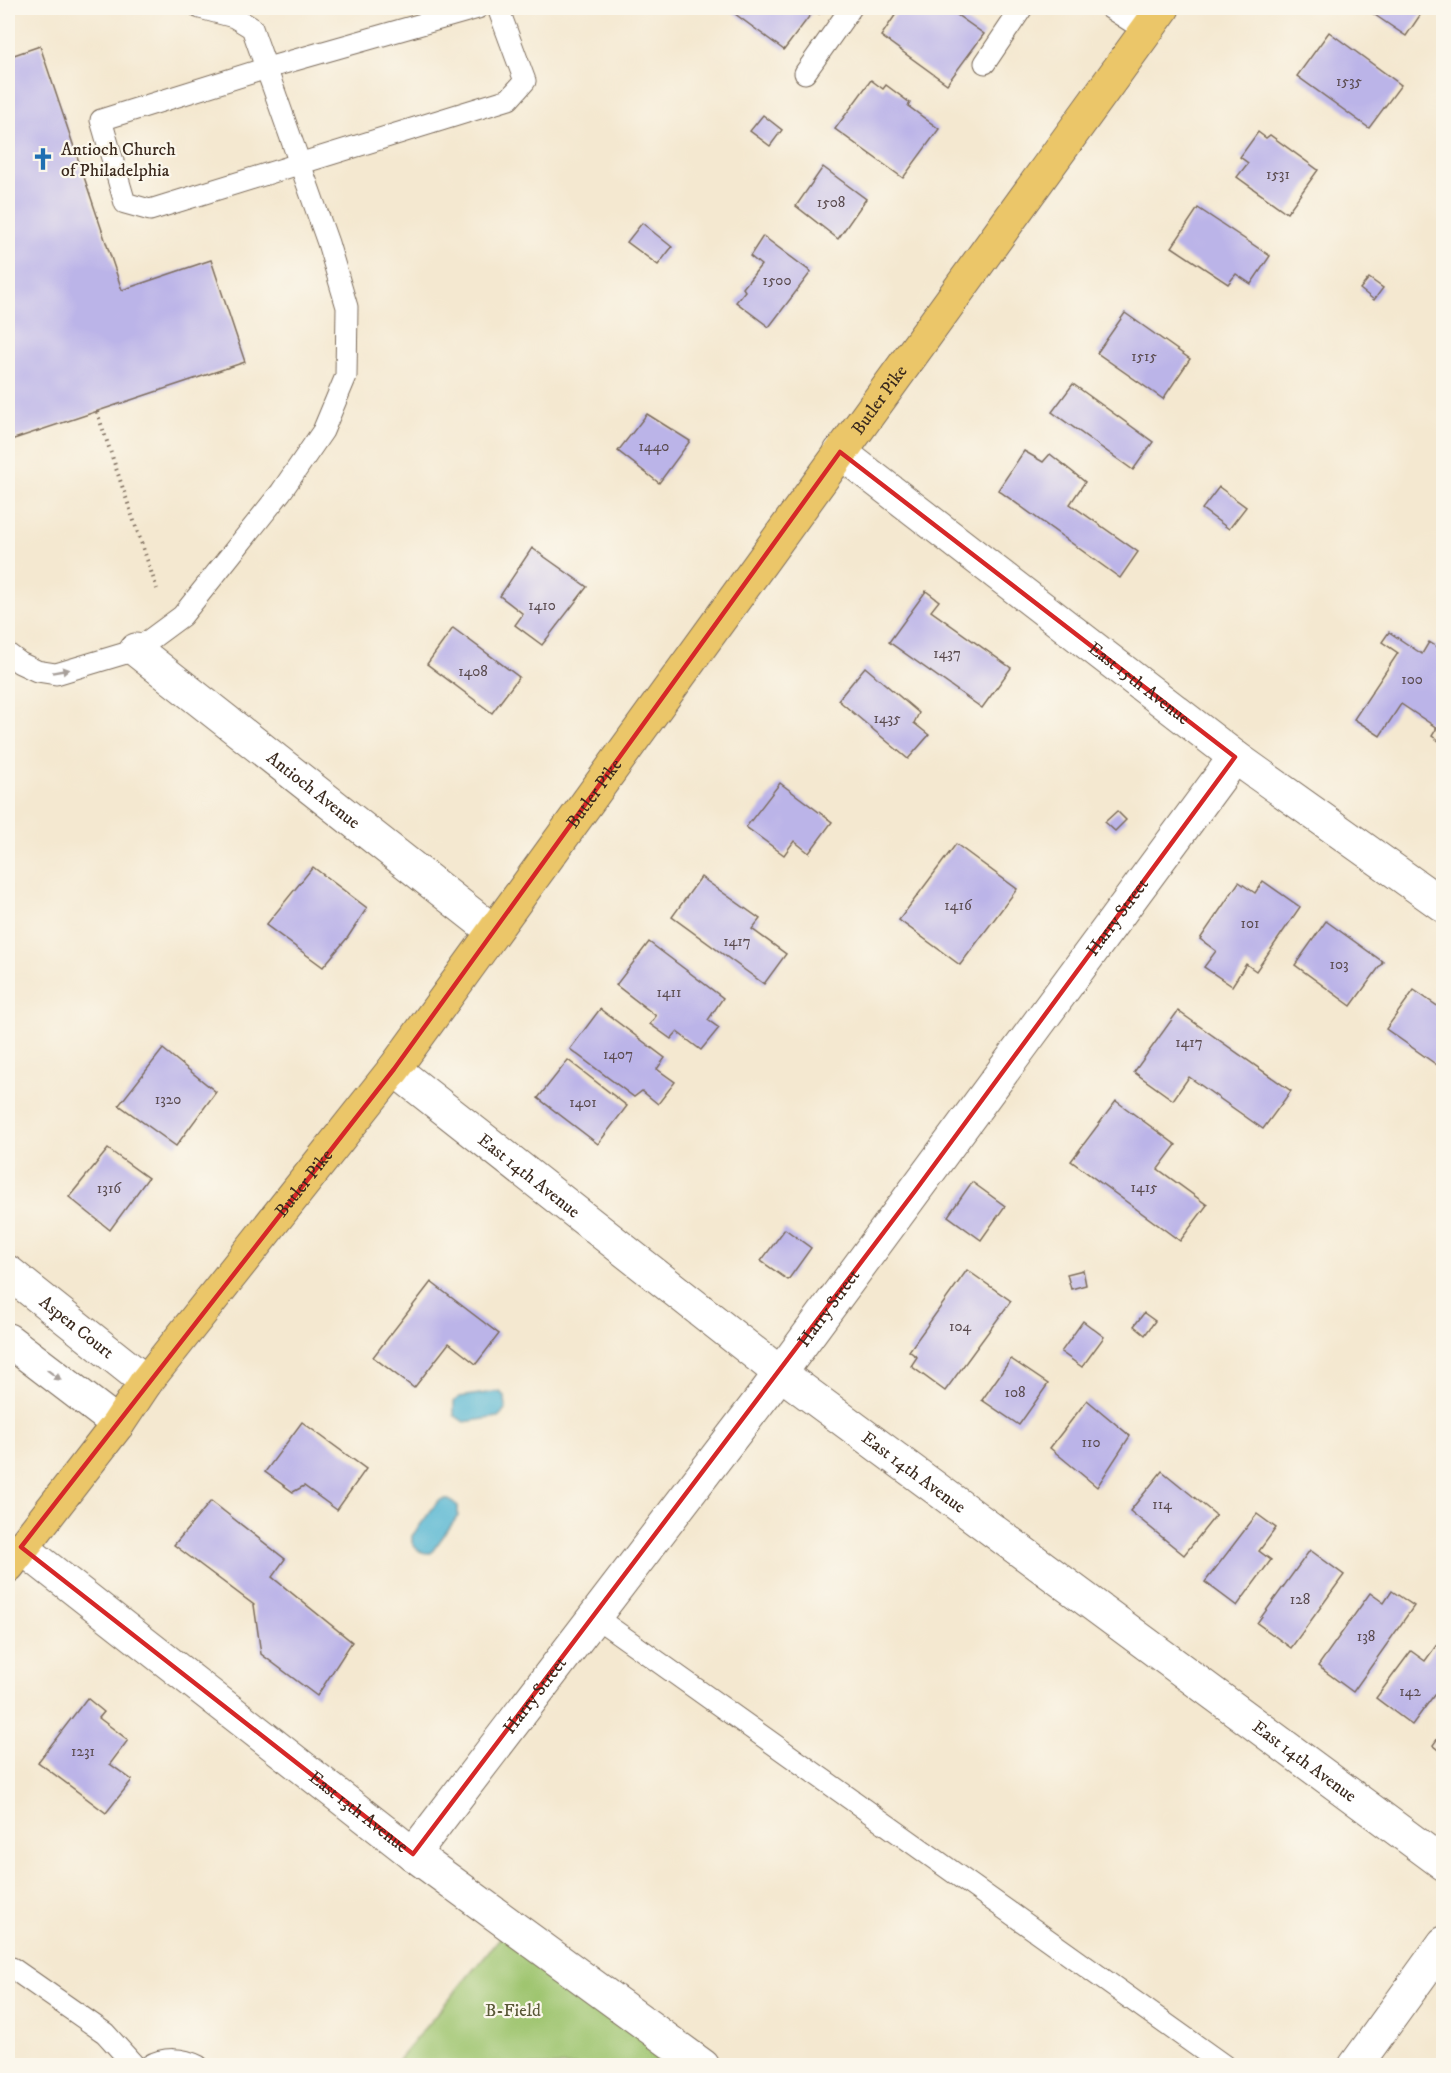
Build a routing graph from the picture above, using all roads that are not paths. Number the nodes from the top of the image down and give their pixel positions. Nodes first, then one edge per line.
1 (200, 8) edge
2 (478, 8) edge
3 (498, 8) edge
4 (851, 8) edge
5 (1022, 8) edge
6 (1110, 8) edge
7 (1154, 19) edge
8 (985, 63) dead end
9 (267, 68) junction
10 (805, 74) dead end
11 (301, 164) junction
12 (840, 452) junction
13 (136, 650) junction
14 (8, 654) edge
15 (1235, 758) junction
16 (1443, 906) edge
17 (493, 931) junction
18 (394, 1069) junction
19 (8, 1272) edge
20 (8, 1340) edge
21 (780, 1373) junction
22 (147, 1382) junction
23 (118, 1424) junction
24 (14, 1556) edge
25 (594, 1616) junction
26 (413, 1854) junction
27 (1443, 1864) edge
28 (1443, 1943) edge
29 (9, 1969) edge
30 (135, 2066) edge
31 (149, 2066) edge
32 (198, 2066) edge
33 (703, 2066) edge
34 (1225, 2066) edge
35 (1355, 2066) edge

1 - 9 lane
2 - 9 lane
3 - 11 lane
4 - 10 lane
5 - 8 lane
6 - 7 lane
7 - 12 main road, Butler Pike
9 - 11 lane
9 - 11 lane
11 - 13 lane
12 - 15 street, East 15th Avenue
12 - 17 main road, Butler Pike
14 -> 13 lane
13 - 17 street, Antioch Avenue
15 - 16 street, East 15th Avenue
15 - 21 street, Harry Street
17 - 18 main road, Butler Pike
18 - 21 street, East 14th Avenue
18 - 22 main road, Butler Pike
19 - 22 street, Aspen Court
20 -> 23 street
21 - 25 street, Harry Street
21 - 27 street, East 14th Avenue
22 - 23 main road, Butler Pike
23 - 24 main road, Butler Pike
24 - 26 street, East 13th Avenue
25 - 26 street, Harry Street
25 - 34 lane
26 - 33 street, East 13th Avenue
28 - 35 street
29 - 30 lane
31 - 32 lane

